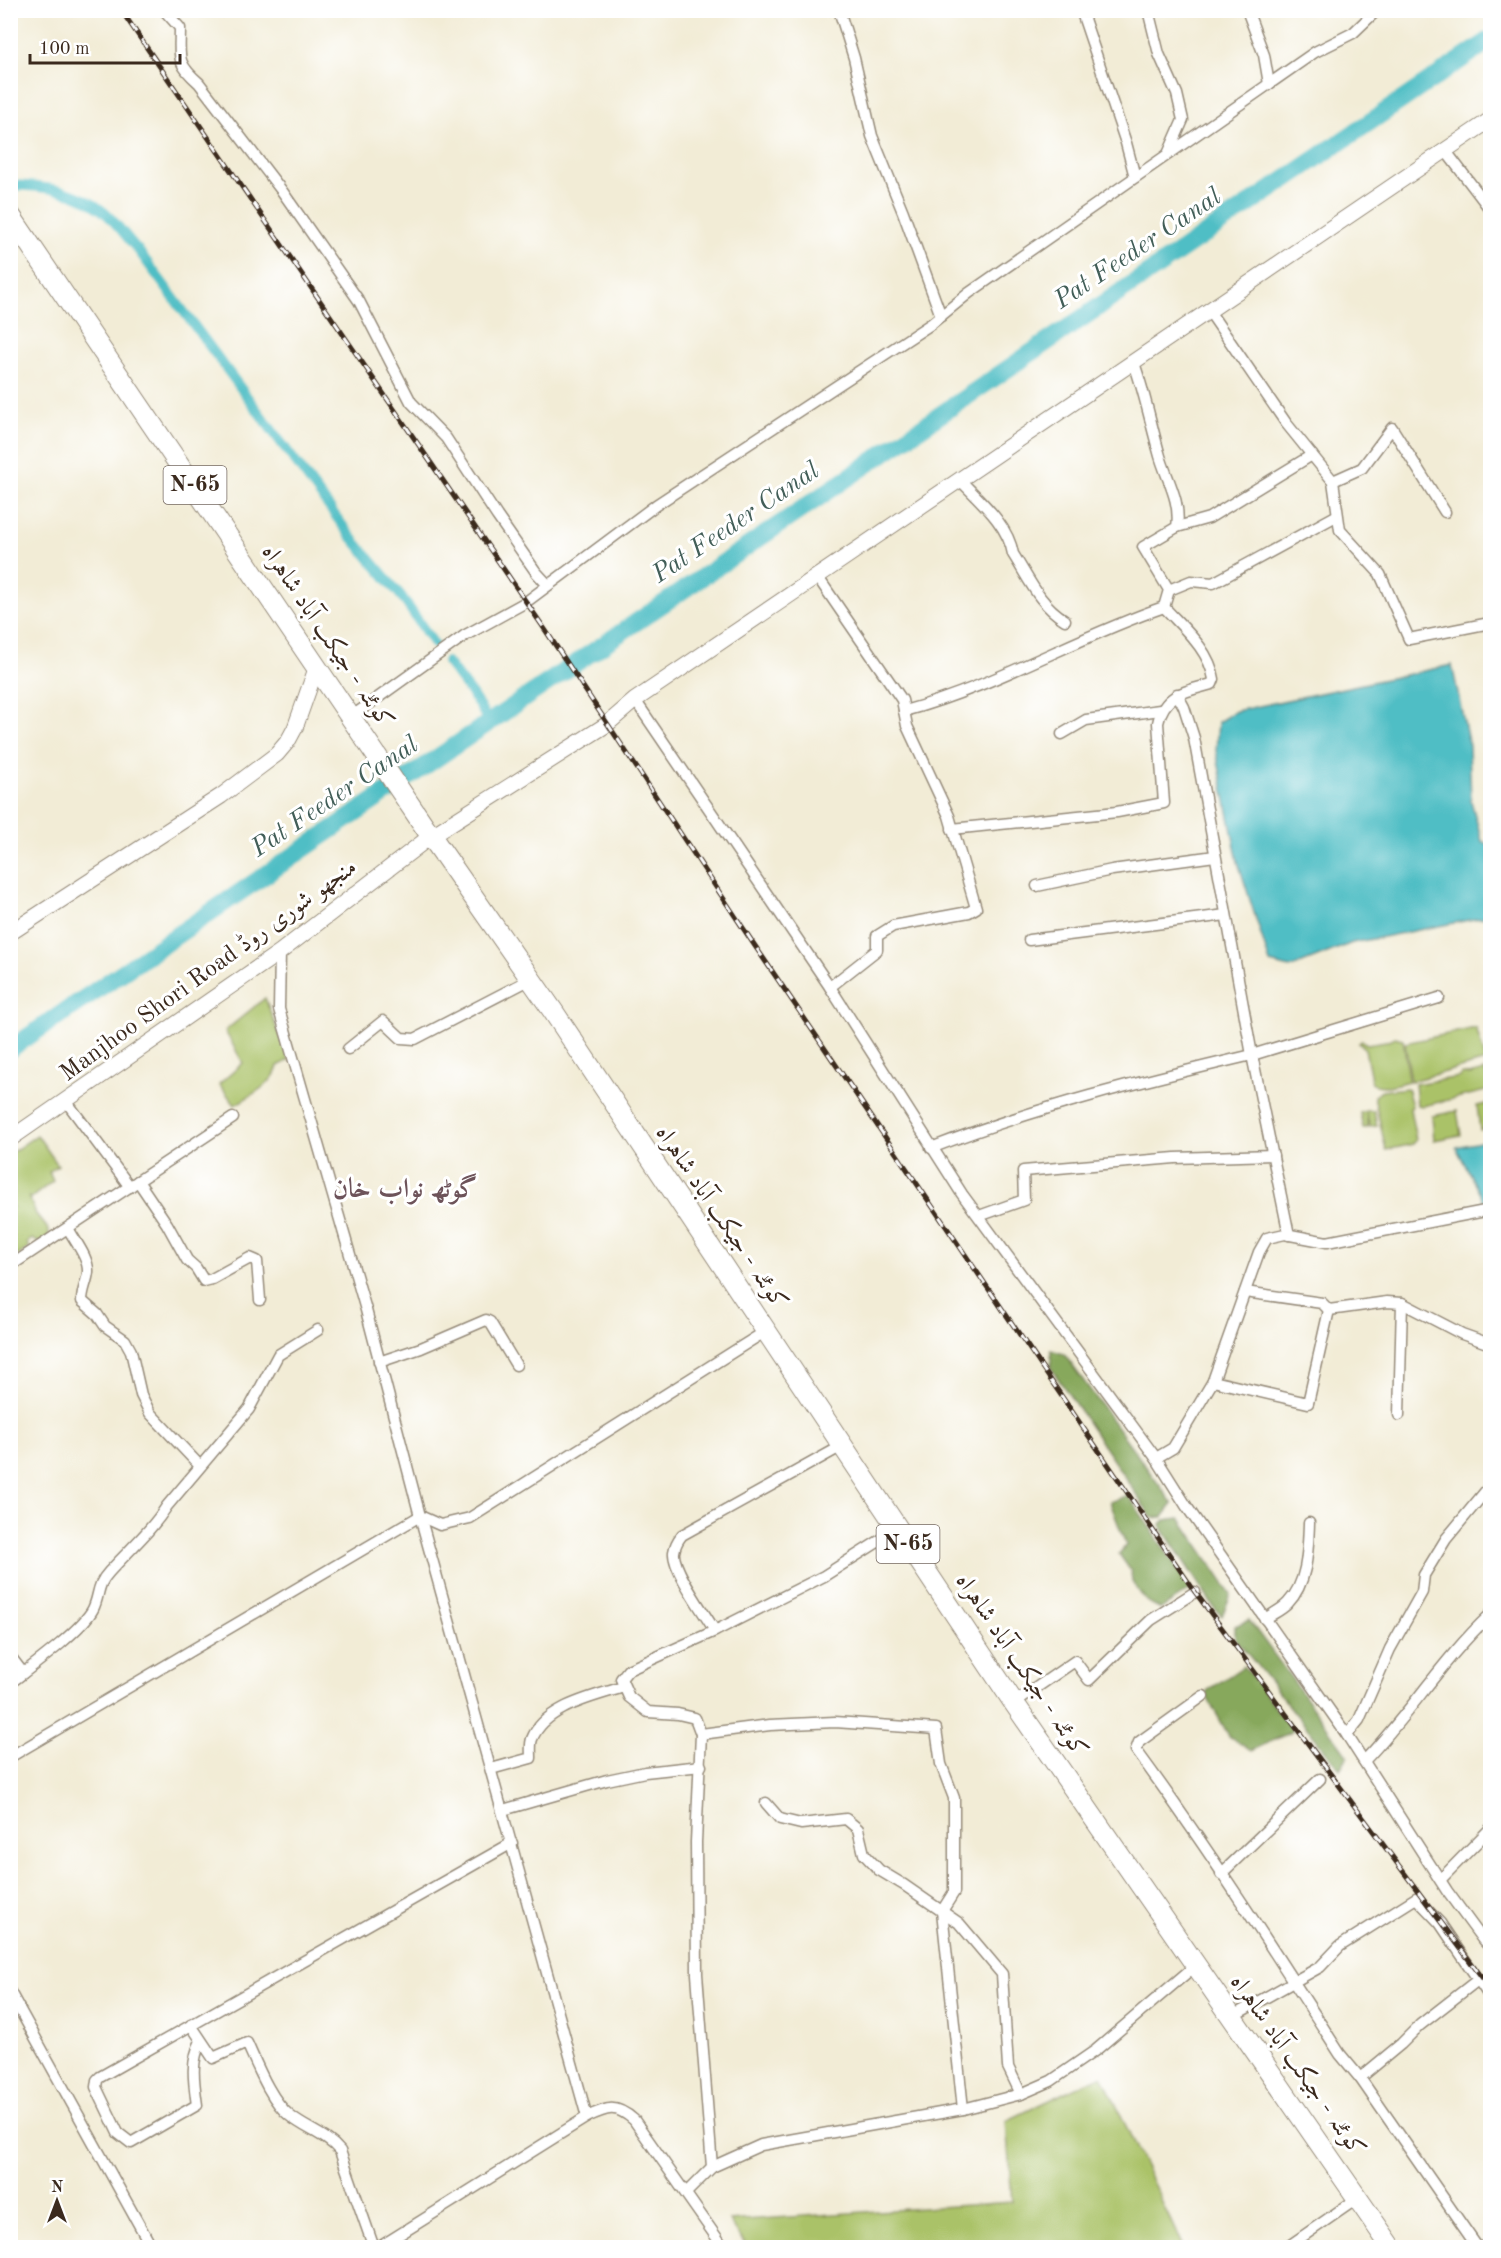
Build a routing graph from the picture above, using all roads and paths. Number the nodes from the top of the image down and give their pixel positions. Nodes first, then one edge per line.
1 (164, 10) edge
2 (839, 10) edge
3 (1081, 10) edge
4 (1148, 10) edge
5 (1246, 10) edge
6 (1377, 10) edge
7 (1269, 84) junction
8 (1491, 120) edge
9 (1445, 150) junction
10 (1168, 155) junction
11 (1135, 177) junction
12 (1491, 209) edge
13 (10, 215) edge
14 (17, 237) edge
15 (1209, 312) junction
16 (941, 316) junction
17 (1134, 363) junction
18 (1312, 455) junction
19 (960, 480) junction
20 (1333, 481) junction
21 (1445, 512) dead end
22 (1336, 516) junction
23 (1177, 527) junction
24 (818, 576) junction
25 (548, 585) junction
26 (1169, 590) junction
27 (1164, 607) junction
28 (1065, 620) dead end
29 (1491, 622) edge
30 (317, 666) junction
31 (1177, 694) junction
32 (635, 700) junction
33 (1160, 710) junction
34 (904, 711) junction
35 (351, 717) junction
36 (1062, 734) dead end
37 (951, 829) junction
38 (431, 836) junction
39 (1215, 856) junction
40 (1037, 886) dead end
41 (1226, 915) junction
42 (10, 933) edge
43 (1029, 940) dead end
44 (280, 952) junction
45 (531, 979) junction
46 (830, 987) junction
47 (1439, 998) dead end
48 (348, 1048) dead end
49 (1252, 1055) junction
50 (66, 1101) junction
51 (233, 1118) dead end
52 (10, 1139) edge
53 (931, 1148) junction
54 (1273, 1155) junction
55 (134, 1184) junction
56 (1491, 1210) edge
57 (978, 1216) junction
58 (68, 1228) junction
59 (1289, 1235) junction
60 (10, 1266) edge
61 (1245, 1292) junction
62 (260, 1300) dead end
63 (1402, 1303) junction
64 (1329, 1310) junction
65 (318, 1330) dead end
66 (766, 1331) junction
67 (1491, 1344) edge
68 (379, 1362) junction
69 (516, 1365) dead end
70 (1213, 1382) junction
71 (1399, 1415) dead end
72 (842, 1446) junction
73 (1156, 1458) junction
74 (200, 1466) junction
75 (1491, 1486) edge
76 (420, 1516) junction
77 (1309, 1522) dead end
78 (898, 1529) junction
79 (1195, 1592) dead end
80 (1491, 1615) edge
81 (1265, 1619) junction
82 (715, 1630) junction
83 (10, 1656) edge
84 (23, 1673) junction
85 (10, 1683) edge
86 (623, 1687) junction
87 (1203, 1695) dead end
88 (1014, 1703) junction
89 (701, 1734) junction
90 (1347, 1735) junction
91 (10, 1757) edge
92 (1364, 1761) junction
93 (701, 1766) junction
94 (491, 1769) junction
95 (1320, 1779) dead end
96 (766, 1803) dead end
97 (503, 1810) junction
98 (1491, 1829) edge
99 (512, 1843) junction
100 (1221, 1874) junction
101 (1441, 1879) junction
102 (942, 1911) junction
103 (1491, 1947) edge
104 (1196, 1965) junction
105 (1479, 1979) junction
106 (1293, 1981) junction
107 (10, 1992) edge
108 (1491, 1997) edge
109 (1231, 2017) junction
110 (191, 2025) junction
111 (201, 2041) junction
112 (1360, 2079) junction
113 (1021, 2094) junction
114 (963, 2109) junction
115 (587, 2117) junction
116 (711, 2167) junction
117 (686, 2193) junction
118 (1358, 2198) junction
119 (153, 2247) edge
120 (376, 2247) edge
121 (724, 2247) edge
122 (1286, 2247) edge
123 (1392, 2247) edge
124 (1478, 2247) edge

1 - 25 street
2 - 16 street
3 - 11 street
4 - 10 street
5 - 7 street
6 - 7 street
7 - 10 street
8 - 9 street, Manjhoo Shori Road منجھو شوری روڈ
9 - 12 street
9 - 15 street, Manjhoo Shori Road منجھو شوری روڈ
10 - 11 street
11 - 16 street
13 - 14 highway, کوئٹہ - جیکب آباد شاہراہ / N-65
14 - 30 highway, کوئٹہ - جیکب آباد شاہراہ / N-65
15 - 17 street, Manjhoo Shori Road منجھو شوری روڈ
15 - 18 street
16 - 25 street
17 - 19 street, Manjhoo Shori Road منجھو شوری روڈ
17 - 23 street
18 - 20 street
18 - 23 street
19 - 24 street, Manjhoo Shori Road منجھو شوری روڈ
19 - 28 street
20 - 21 street
20 - 22 street
22 - 26 street
22 - 29 street
23 - 26 street
24 - 32 street, Manjhoo Shori Road منجھو شوری روڈ
24 - 34 street
25 - 35 street
26 - 27 street
27 - 31 street
27 - 34 street
30 - 35 highway, کوئٹہ - جیکب آباد شاہراہ / N-65
30 - 42 street
31 - 33 street
31 - 39 street
32 - 38 street, Manjhoo Shori Road منجھو شوری روڈ
32 - 46 street
33 - 36 street
33 - 37 street
34 - 37 street
35 - 38 highway, کوئٹہ - جیکب آباد شاہراہ / N-65
37 - 46 street
38 - 44 street, Manjhoo Shori Road منجھو شوری روڈ
38 - 45 highway, کوئٹہ - جیکب آباد شاہراہ / N-65
39 - 40 street
39 - 41 street
41 - 43 street
41 - 49 street
44 - 50 street, Manjhoo Shori Road منجھو شوری روڈ
44 - 68 street
45 - 48 street
45 - 66 highway, کوئٹہ - جیکب آباد شاہراہ / N-65
46 - 53 street
47 - 49 street
49 - 53 street
49 - 54 street
50 - 52 street, Manjhoo Shori Road منجھو شوری روڈ
50 - 55 street
51 - 55 street
53 - 57 street
54 - 57 street
54 - 59 street
55 - 58 street
55 - 62 street
56 - 59 street
57 - 73 street
58 - 60 street
58 - 74 street
59 - 61 street
61 - 64 street
61 - 70 street
63 - 64 street
63 - 67 street
63 - 71 street
64 - 70 street
65 - 74 street
66 - 72 highway, کوئٹہ - جیکب آباد شاہراہ / N-65
66 - 76 street
68 - 69 street
68 - 76 street
70 - 73 street
72 - 78 highway, کوئٹہ - جیکب آباد شاہراہ / N-65
72 - 82 street
73 - 81 street
74 - 84 street
75 - 90 street
76 - 91 street
76 - 94 street
77 - 81 street
78 - 82 street
78 - 88 highway, کوئٹہ - جیکب آباد شاہراہ / N-65
79 - 88 street
80 - 92 street
81 - 90 street
82 - 86 street
83 - 84 street
84 - 85 street
86 - 89 street
86 - 94 street
87 - 100 street
88 - 104 highway, کوئٹہ - جیکب آباد شاہراہ / N-65
89 - 93 street
89 - 102 street
90 - 92 street
92 - 101 street
93 - 97 street
93 - 116 street
94 - 97 street
95 - 100 street
96 - 102 street
97 - 99 street
98 - 101 street
99 - 110 street
99 - 115 street
100 - 106 street
101 - 103 street
102 - 113 street
102 - 114 street
104 - 109 highway, کوئٹہ - جیکب آباد شاہراہ / N-65
104 - 113 street
105 - 106 street
105 - 108 street
105 - 112 street
106 - 109 street
106 - 112 street
107 - 119 street
109 - 118 highway, کوئٹہ - جیکب آباد شاہراہ / N-65
110 - 111 street
110 - 111 street
111 - 120 street
112 - 124 street
113 - 114 street
114 - 116 street
115 - 117 street
115 - 120 street
116 - 117 street
117 - 121 street
118 - 122 street
118 - 123 highway, کوئٹہ - جیکب آباد شاہراہ / N-65

